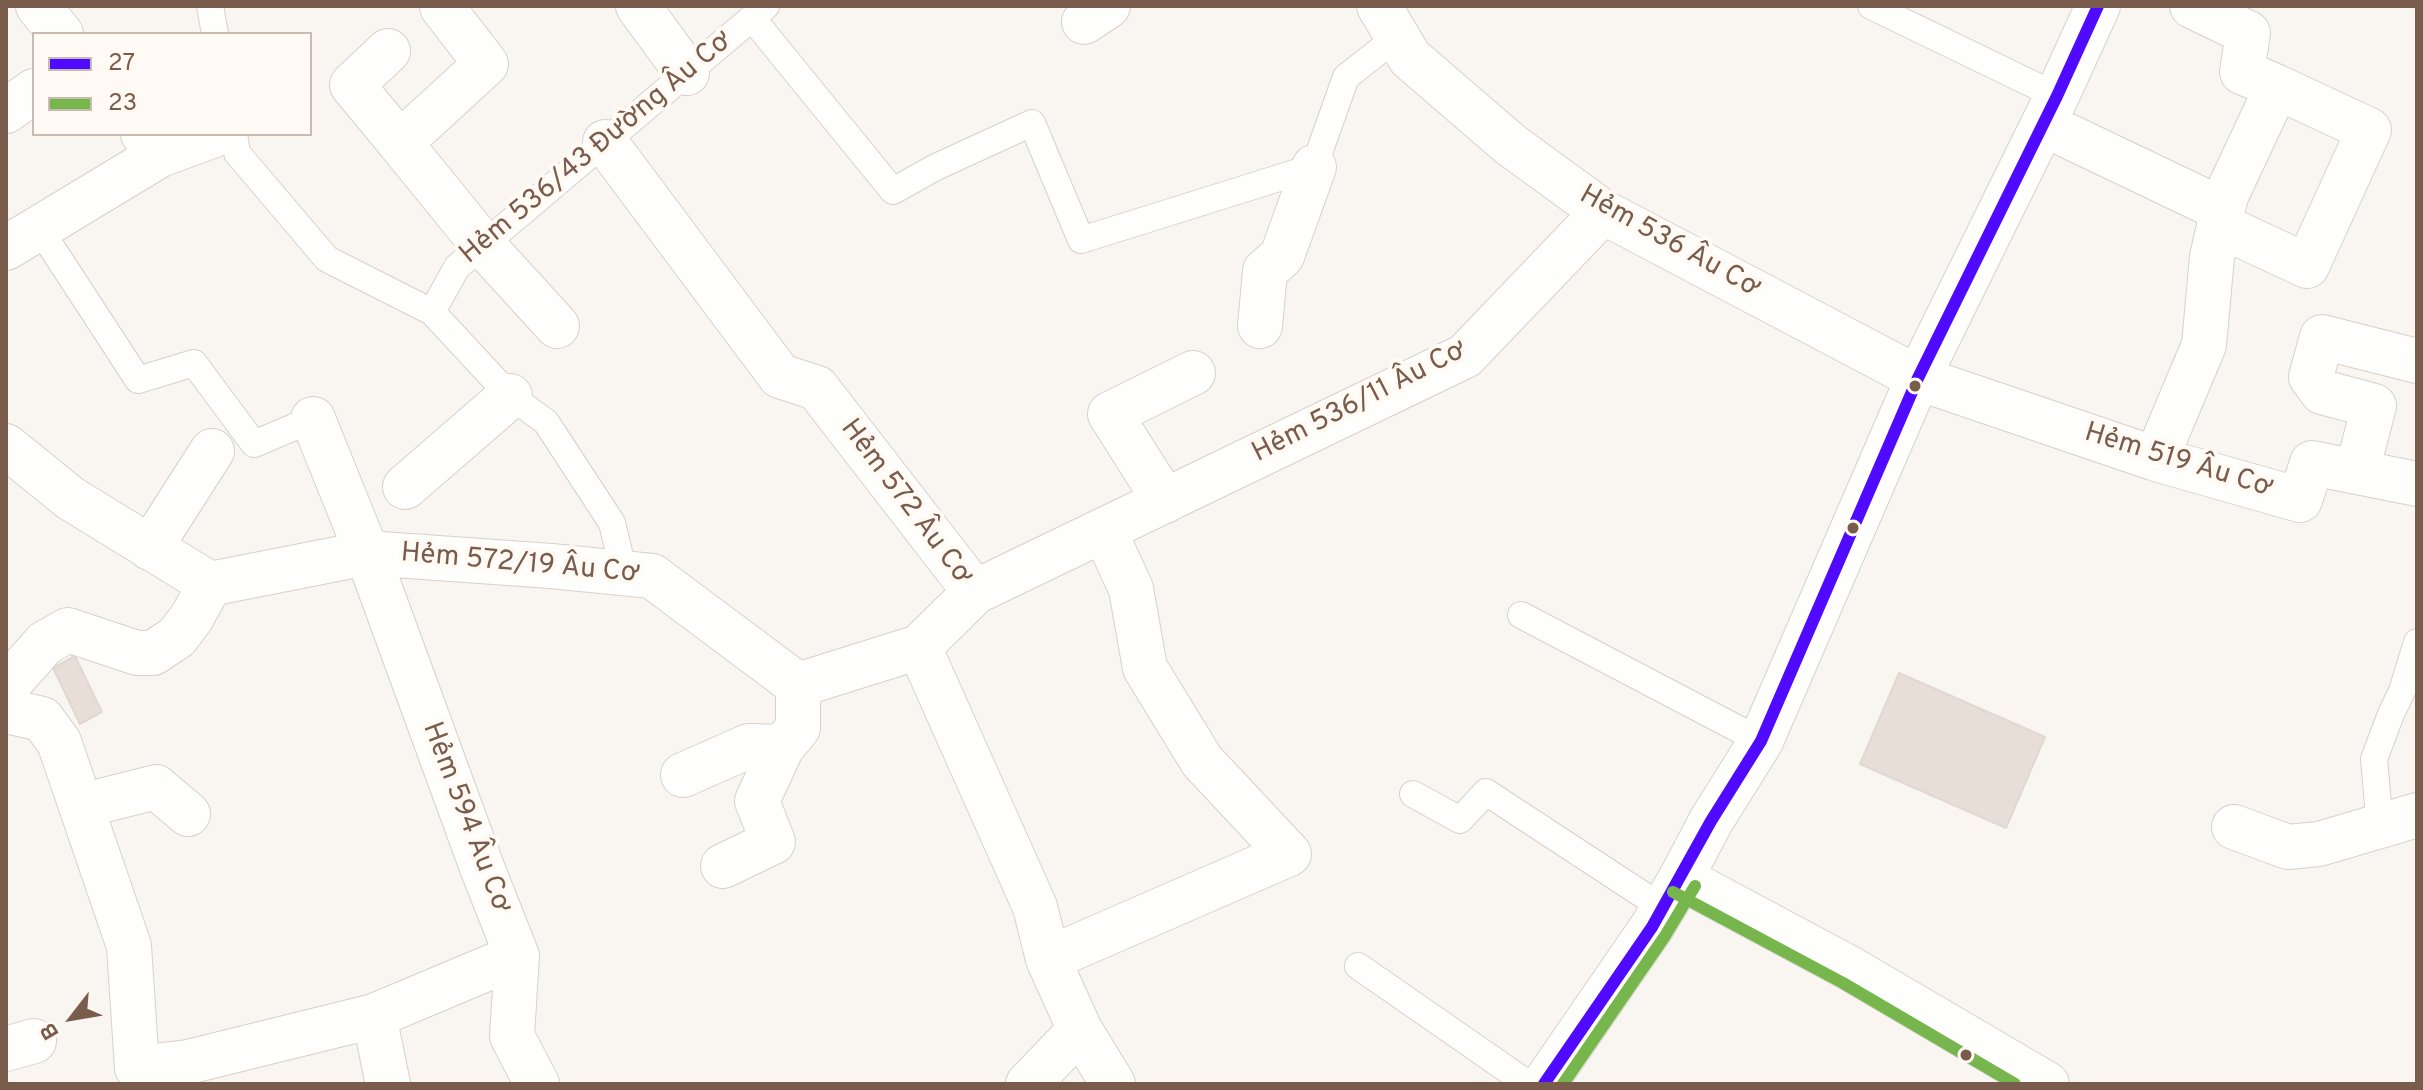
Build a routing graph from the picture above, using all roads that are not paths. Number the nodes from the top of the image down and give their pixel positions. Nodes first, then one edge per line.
1 (38, 6) edge
2 (210, 6) edge
3 (638, 6) edge
4 (1871, 6) edge
5 (2098, 6) edge
6 (2192, 6) edge
7 (442, 7) edge
8 (759, 12) edge
9 (1388, 21) edge
10 (59, 32) edge
11 (215, 32) edge
12 (388, 51) dead end
13 (687, 73) junction
14 (2277, 87) junction
15 (32, 92) edge
16 (2050, 110) junction
17 (6, 111) edge
18 (204, 136) edge
19 (234, 136) edge
20 (605, 142) junction
21 (400, 143) junction
22 (151, 144) edge
23 (1314, 167) junction
24 (1603, 212) junction
25 (2221, 217) junction
26 (19, 229) edge
27 (483, 245) junction
28 (432, 312) junction
29 (557, 326) dead end
30 (1260, 326) dead end
31 (2417, 361) edge
32 (1193, 373) dead end
33 (1918, 378) junction
34 (510, 396) junction
35 (313, 419) joint
36 (6, 446) edge
37 (212, 451) dead end
38 (2156, 459) junction
39 (2357, 471) junction
40 (2417, 484) edge
41 (405, 487) dead end
42 (1165, 501) junction
43 (1104, 530) junction
44 (150, 548) junction
45 (367, 553) junction
46 (624, 573) junction
47 (210, 584) junction
48 (975, 592) junction
49 (1521, 615) dead end
50 (2417, 642) edge
51 (919, 647) junction
52 (798, 685) junction
53 (6, 687) edge
54 (6, 711) edge
55 (1761, 741) junction
56 (782, 747) junction
57 (683, 775) dead end
58 (1413, 794) dead end
59 (81, 806) junction
60 (188, 814) dead end
61 (2398, 821) edge
62 (2234, 827) dead end
63 (723, 866) dead end
64 (1672, 893) junction
65 (517, 956) junction
66 (1048, 959) junction
67 (1358, 966) dead end
68 (374, 1016) junction
69 (1080, 1030) junction
70 (188, 1073) edge
71 (388, 1084) edge
72 (537, 1084) edge
73 (1028, 1084) edge
74 (1113, 1084) edge
75 (1528, 1084) edge
76 (1544, 1084) edge
77 (2047, 1084) edge

1 - 10 street
2 - 11 lane
3 - 13 street
4 - 16 lane
5 - 16 street
6 - 14 street
7 - 21 street
8 - 13 lane, Hẻm 536/43 Đường Âu Cơ
8 - 23 lane
9 - 23 lane
9 - 24 street, Hẻm 536 Âu Cơ
12 - 21 street
13 - 20 lane, Hẻm 536/43 Đường Âu Cơ
14 - 25 street
14 - 25 street
15 - 17 street
16 - 25 street
16 - 33 street
18 - 22 street
19 - 28 lane
20 - 27 lane, Hẻm 536/43 Đường Âu Cơ
20 - 48 street, Hẻm 572 Âu Cơ
21 - 27 street
22 - 26 street
23 - 30 street
24 - 33 street, Hẻm 536 Âu Cơ
24 - 42 street, Hẻm 536/11 Âu Cơ
25 - 38 street
26 - 35 lane
27 - 28 lane, Hẻm 536/43 Đường Âu Cơ
27 - 29 street
28 - 34 lane
31 - 39 street
32 - 42 street
33 - 38 street, Hẻm 519 Âu Cơ
33 - 55 street
34 - 41 street
34 - 46 lane
35 - 45 street, Hẻm 572/19 Âu Cơ
36 - 44 street
37 - 44 street
38 - 39 street, Hẻm 519 Âu Cơ
39 - 40 street, Hẻm 519 Âu Cơ
42 - 43 street, Hẻm 536/11 Âu Cơ
43 - 48 street, Hẻm 536/11 Âu Cơ
43 - 66 street
44 - 47 street
45 - 46 street, Hẻm 572/19 Âu Cơ
45 - 47 street
45 - 65 street, Hẻm 594 Âu Cơ
46 - 52 street, Hẻm 572/19 Âu Cơ
47 - 53 street
48 - 51 street, Hẻm 572 Âu Cơ
49 - 55 lane
50 - 61 lane
51 - 52 street
51 - 66 street
52 - 56 street
54 - 59 street
55 - 64 street
56 - 57 street
56 - 63 street
58 - 64 lane
59 - 60 street
59 - 70 street
61 - 62 street
64 - 76 street
64 - 77 street
65 - 68 street
65 - 72 street, Hẻm 594 Âu Cơ
66 - 69 street
67 - 75 lane
68 - 70 street
68 - 71 street
69 - 73 street
69 - 74 street

